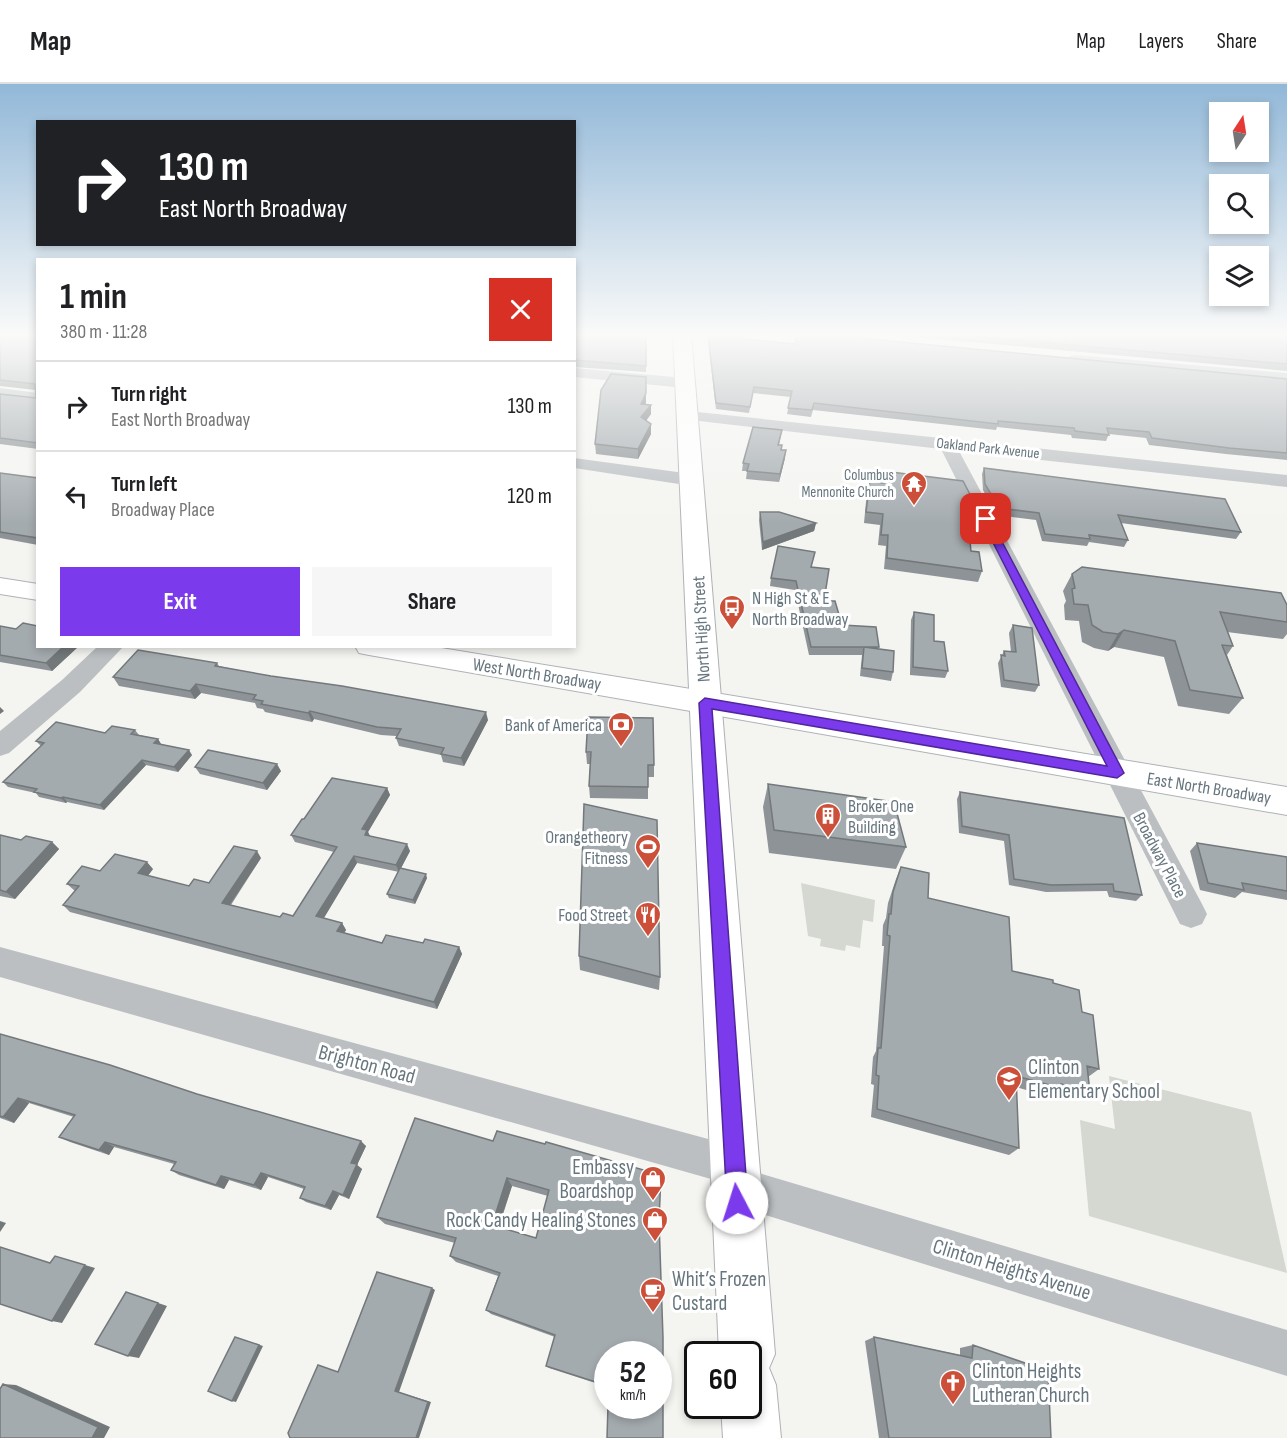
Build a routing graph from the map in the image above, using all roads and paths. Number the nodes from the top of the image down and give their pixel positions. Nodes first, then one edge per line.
1 (686, 397) edge
2 (688, 416) junction
3 (947, 444) junction
4 (576, 463) edge
5 (692, 480) junction
6 (1287, 481) edge
7 (0, 586) edge
8 (36, 592) edge
9 (111, 648) edge
10 (381, 648) edge
11 (705, 703) junction
12 (0, 746) edge
13 (1117, 773) junction
14 (1287, 801) edge
15 (1191, 914) dead end
16 (0, 962) edge
17 (735, 1176) junction
18 (746, 1341) edge
19 (1287, 1353) edge
20 (751, 1419) edge
21 (752, 1438) edge

1 - 2 main road, North High Street
2 - 3 street, Oakland Park Avenue
2 - 5 main road, North High Street
3 - 6 street, Oakland Park Avenue
3 - 13 street, Broadway Place
4 - 5 street
5 - 11 main road, North High Street
7 - 8 main road
9 - 12 street
10 - 11 main road, West North Broadway
11 - 13 main road, East North Broadway
11 - 17 main road, North High Street
13 - 14 main road, East North Broadway
13 - 15 street, Broadway Place
16 - 17 street, Brighton Road
17 - 18 main road, North High Street
17 - 19 street, Clinton Heights Avenue
20 - 21 main road

